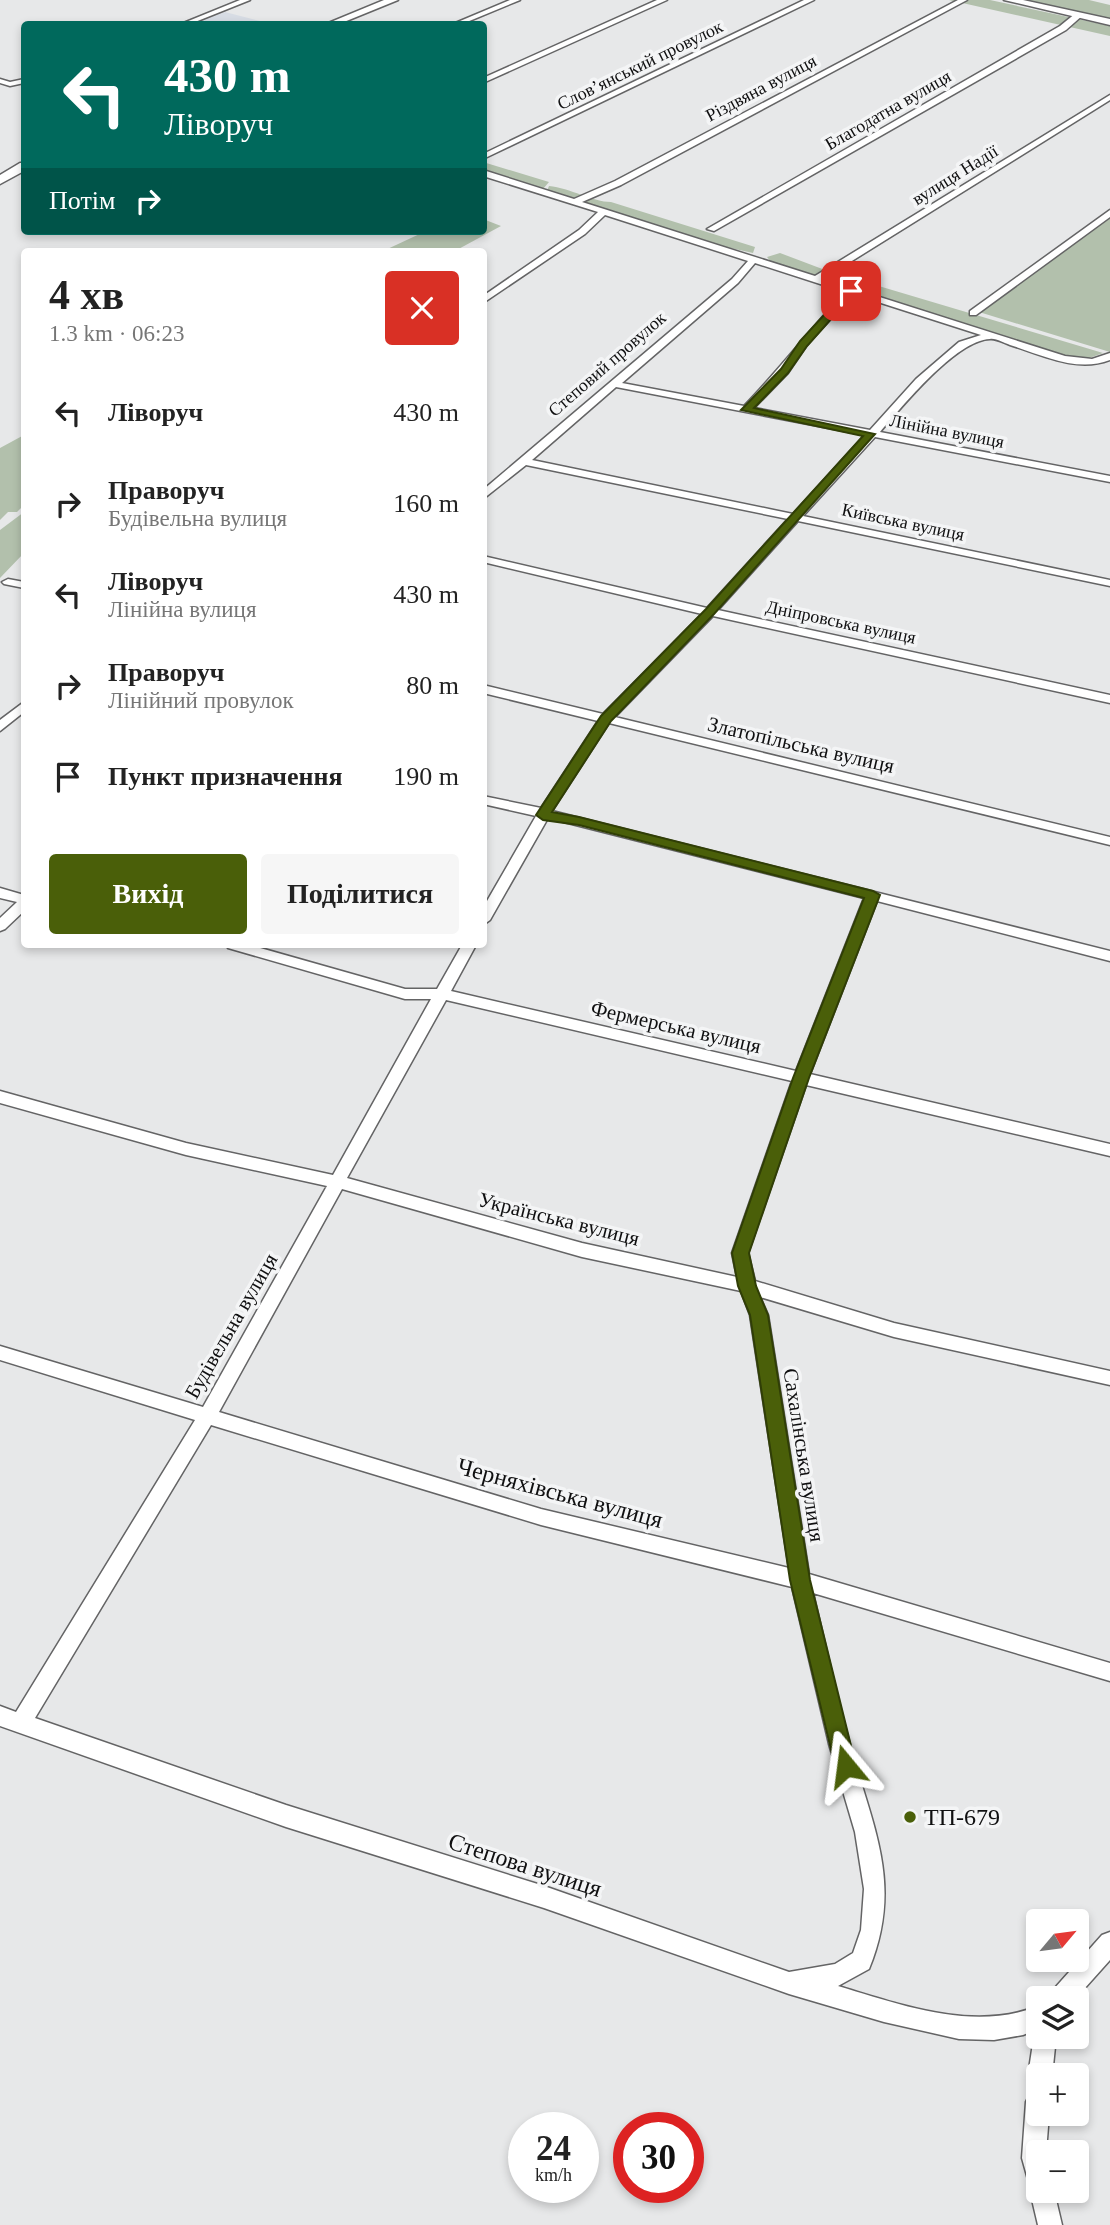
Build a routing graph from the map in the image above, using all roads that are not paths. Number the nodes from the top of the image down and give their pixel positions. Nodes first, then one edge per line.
1 (246, 0) edge
2 (393, 0) edge
3 (516, 0) edge
4 (663, 0) edge
5 (810, 0) edge
6 (963, 0) edge
7 (1009, 0) edge
8 (1079, 15) junction
9 (193, 21) edge
10 (339, 21) edge
11 (464, 21) edge
12 (1110, 22) edge
13 (487, 79) edge
14 (0, 81) edge
15 (21, 82) edge
16 (1110, 97) edge
17 (487, 155) edge
18 (21, 168) edge
19 (487, 174) edge
20 (0, 180) edge
21 (572, 203) junction
22 (602, 213) junction
23 (1110, 213) edge
24 (711, 229) dead end
25 (754, 259) junction
26 (816, 279) junction
27 (851, 291) junction
28 (487, 297) edge
29 (973, 313) dead end
30 (991, 335) junction
31 (1110, 356) edge
32 (614, 384) junction
33 (746, 410) junction
34 (870, 434) junction
35 (524, 461) junction
36 (1110, 479) edge
37 (487, 493) edge
38 (795, 518) junction
39 (487, 560) edge
40 (8, 582) dead end
41 (1110, 583) edge
42 (21, 584) edge
43 (710, 612) junction
44 (487, 690) edge
45 (1110, 699) edge
46 (21, 709) edge
47 (606, 719) junction
48 (0, 727) edge
49 (487, 801) edge
50 (543, 815) junction
51 (1110, 841) edge
52 (0, 893) edge
53 (873, 895) junction
54 (21, 900) edge
55 (21, 904) edge
56 (487, 913) edge
57 (0, 926) edge
58 (244, 948) edge
59 (467, 948) edge
60 (1110, 956) edge
61 (441, 994) junction
62 (801, 1078) junction
63 (0, 1097) edge
64 (1110, 1150) edge
65 (340, 1182) junction
66 (747, 1286) junction
67 (0, 1353) edge
68 (1110, 1378) edge
69 (208, 1414) junction
70 (800, 1580) junction
71 (1110, 1672) edge
72 (10, 1719) edge
73 (1110, 1942) edge
74 (789, 1983) junction
75 (1072, 1986) edge
76 (1026, 2023) edge
77 (1044, 2203) edge
78 (1049, 2225) edge

1 - 9 street
2 - 10 street
3 - 11 street
4 - 13 street
5 - 17 street, Словʼянський провулок
6 - 21 street, Різдвяна вулиця
7 - 8 street
8 - 12 street
8 - 24 street, Благодатна вулиця
14 - 15 street
16 - 26 street, вулиця Надії
18 - 20 street
19 - 21 street
21 - 22 street
22 - 25 street
22 - 28 street
23 - 29 street
25 - 26 street
25 - 32 street, Степовий провулок
26 - 27 street
27 - 30 street
27 - 33 street
30 - 31 street
30 - 34 street
32 - 33 street, Лінійна вулиця
32 - 35 street, Степовий провулок
33 - 34 street, Лінійна вулиця
34 - 36 street, Лінійна вулиця
34 - 38 street
35 - 37 street, Степовий провулок
35 - 38 street, Київська вулиця
38 - 41 street, Київська вулиця
38 - 43 street
39 - 43 street, Дніпровська вулиця
40 - 42 street
43 - 45 street, Дніпровська вулиця
43 - 47 street
44 - 47 street, Златопільська вулиця
46 - 48 street
47 - 50 street
47 - 51 street, Златопільська вулиця
49 - 50 street
50 - 53 street
50 - 56 street
52 - 54 street
53 - 60 street
53 - 62 street, Сахалінська вулиця
55 - 57 street
58 - 61 street, Фермерська вулиця
59 - 61 street, Будівельна вулиця
61 - 62 street, Фермерська вулиця
61 - 65 street, Будівельна вулиця
62 - 64 street, Фермерська вулиця
62 - 66 street, Сахалінська вулиця
63 - 65 street, Українська вулиця
65 - 66 street, Українська вулиця
65 - 69 street, Будівельна вулиця
66 - 68 street, Українська вулиця
66 - 70 street, Сахалінська вулиця
67 - 69 street, Черняхівська вулиця
69 - 70 street, Черняхівська вулиця
69 - 72 street, Будівельна вулиця
70 - 71 street, Черняхівська вулиця
70 - 74 street, Сахалінська вулиця
72 - 74 street, Степова вулиця
73 - 75 street
74 - 76 street, Степова вулиця
77 - 78 street

